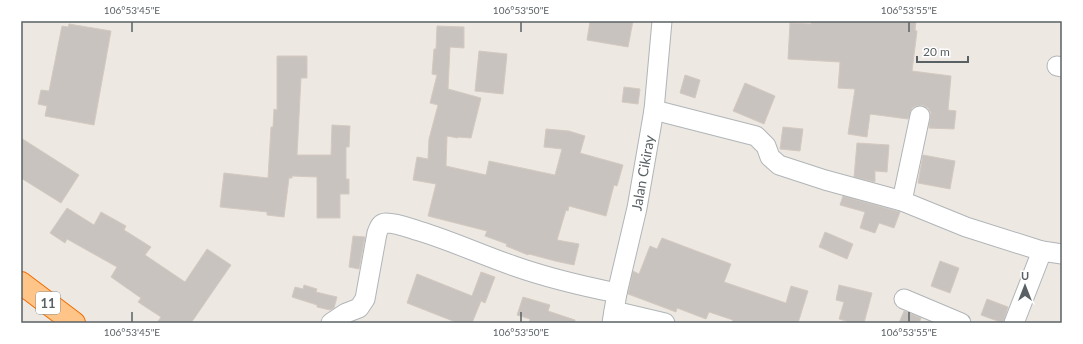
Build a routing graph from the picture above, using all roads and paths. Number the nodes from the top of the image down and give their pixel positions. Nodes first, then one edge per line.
1 (662, 21) edge
2 (654, 110) junction
3 (920, 116) dead end
4 (902, 201) junction
5 (1042, 251) junction
6 (1062, 254) edge
7 (21, 284) edge
8 (904, 299) dead end
9 (615, 309) edge
10 (74, 323) edge
11 (331, 323) edge
12 (665, 323) edge
13 (961, 323) edge
14 (1014, 323) edge

1 - 2 street, Jalan Cikiray
2 - 4 street
2 - 9 street, Jalan Cikiray
3 - 4 street
4 - 5 street
5 - 6 street
5 - 14 street
7 - 10 highway, 11
8 - 13 street
9 - 11 street
9 - 12 street

